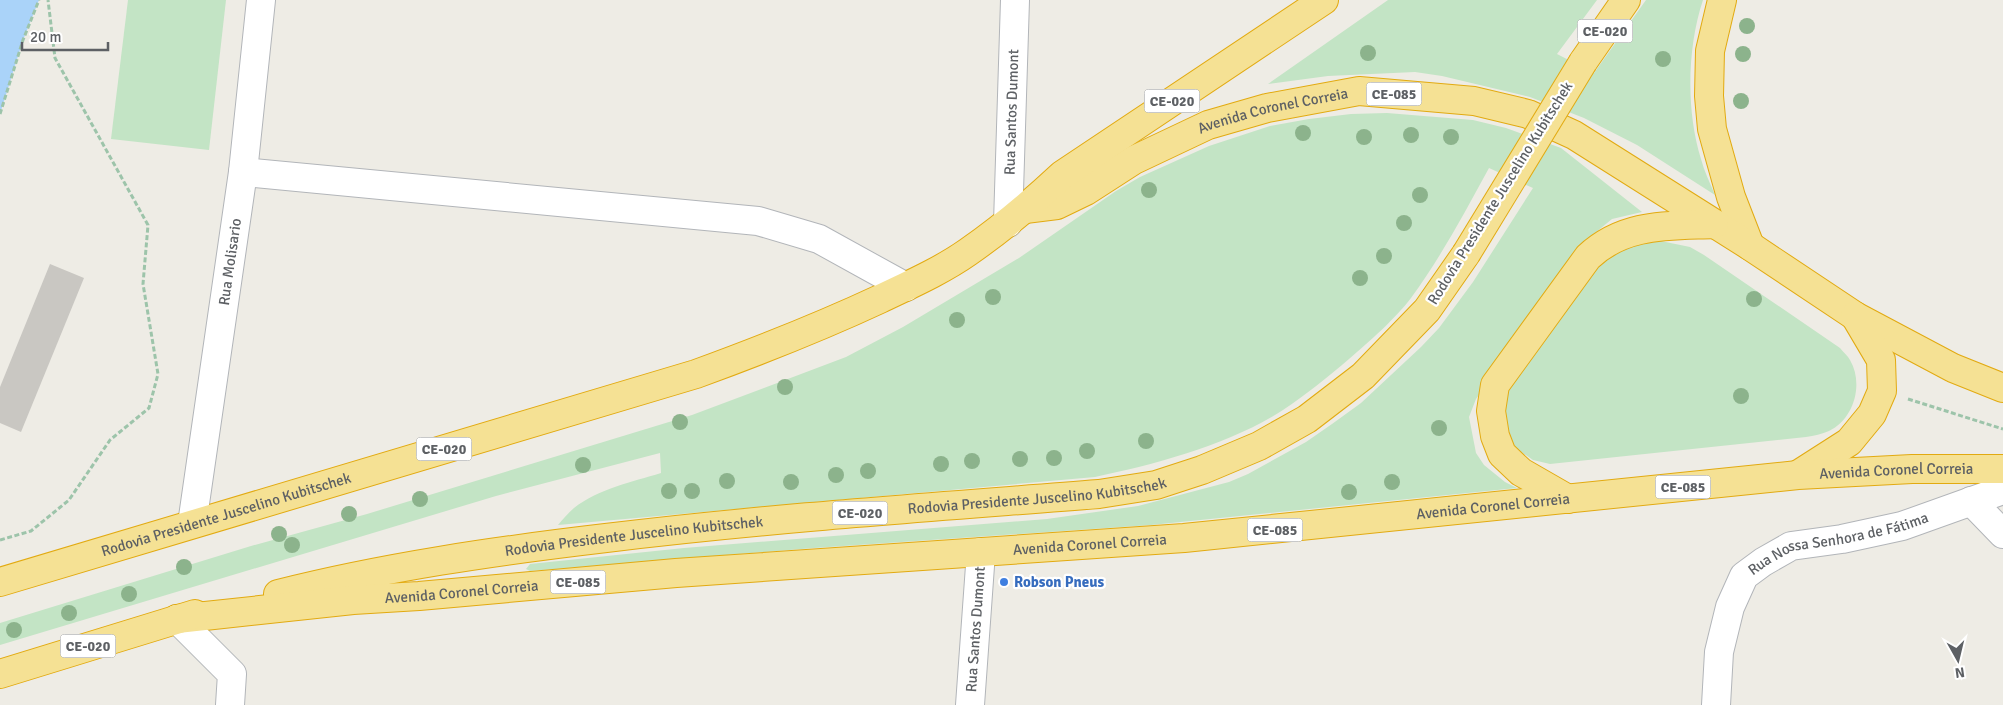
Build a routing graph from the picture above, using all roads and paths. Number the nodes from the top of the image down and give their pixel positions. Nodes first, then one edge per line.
1 (39, 0) edge
2 (48, 0) edge
3 (261, 0) edge
4 (1015, 0) edge
5 (1324, 0) edge
6 (1626, 0) edge
7 (1722, 0) edge
8 (0, 114) edge
9 (243, 172) junction
10 (1016, 216) junction
11 (1714, 224) junction
12 (1750, 246) junction
13 (906, 286) junction
14 (1855, 316) junction
15 (2003, 388) edge
16 (1882, 391) junction
17 (2003, 429) edge
18 (2003, 469) edge
19 (1798, 475) junction
20 (2003, 490) edge
21 (1568, 499) junction
22 (1971, 501) junction
23 (192, 524) junction
24 (2003, 534) edge
25 (0, 540) edge
26 (981, 552) junction
27 (0, 582) edge
28 (177, 619) junction
29 (0, 674) edge
30 (230, 705) edge
31 (970, 705) edge
32 (1716, 705) edge

1 - 8 path
2 - 25 path
3 - 9 street, Rua Molisario
4 - 10 street, Rua Santos Dumont
5 - 10 highway, Rodovia Presidente Juscelino Kubitschek / CE-020
6 - 28 highway, Rodovia Presidente Juscelino Kubitschek / CE-020, bridge
7 - 12 highway
9 - 13 street
9 - 23 street, Rua Molisario
10 - 11 highway, Avenida Coronel Correia / CE-085
10 - 13 highway, Rodovia Presidente Juscelino Kubitschek / CE-020
11 - 12 highway, Avenida Coronel Correia / CE-085
11 - 21 highway
12 - 14 highway, Avenida Coronel Correia / CE-085
13 - 23 highway, Rodovia Presidente Juscelino Kubitschek / CE-020
14 - 15 highway, Avenida Coronel Correia / CE-085
14 - 16 highway
16 - 17 path
16 - 19 highway
18 - 19 highway, Avenida Coronel Correia / CE-085
19 - 21 highway, Avenida Coronel Correia / CE-085
20 - 22 street, Rua Nossa Senhora de Fátima
21 - 26 highway, Avenida Coronel Correia / CE-085
22 - 24 street
22 - 32 street, Rua Nossa Senhora de Fátima
23 - 27 highway, Rodovia Presidente Juscelino Kubitschek / CE-020
26 - 28 highway, Avenida Coronel Correia / CE-085
26 - 31 street, Rua Santos Dumont
28 - 29 highway, Rodovia Presidente Juscelino Kubitschek / CE-020
28 - 30 street

